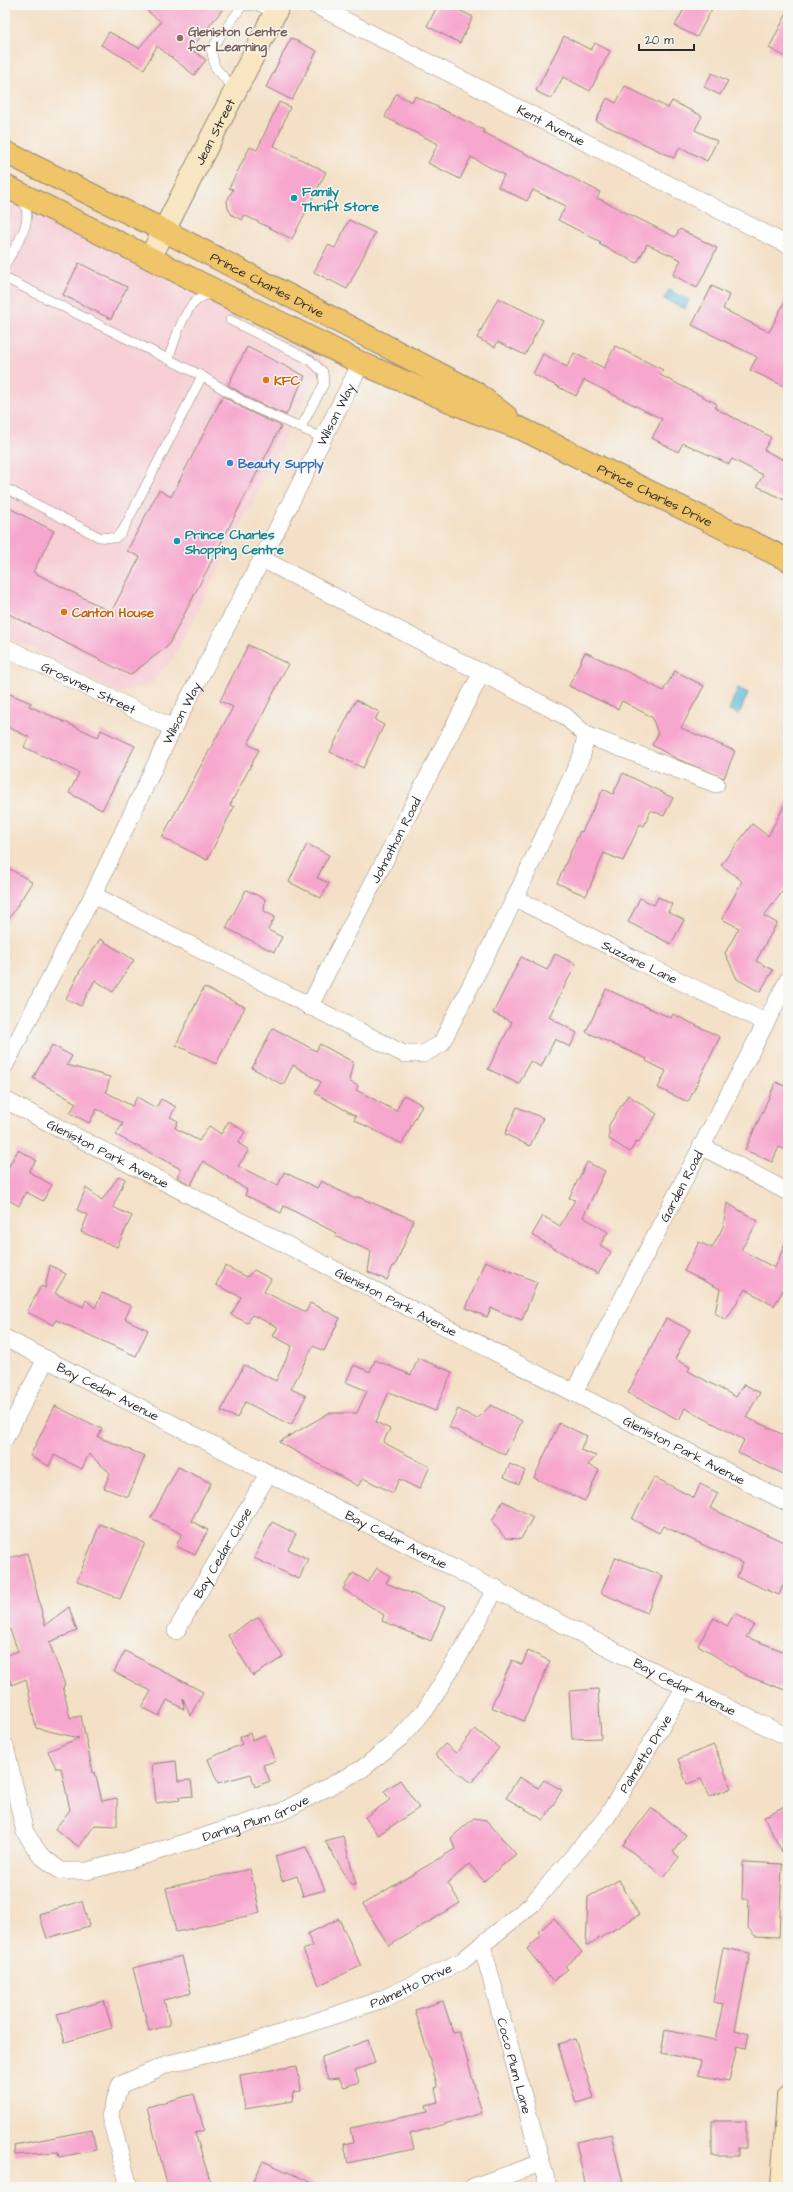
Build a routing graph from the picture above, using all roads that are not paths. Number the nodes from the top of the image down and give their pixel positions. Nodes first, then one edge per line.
1 (315, 5) edge
2 (276, 9) edge
3 (235, 90) junction
4 (5, 152) edge
5 (8, 188) edge
6 (163, 230) junction
7 (788, 245) edge
8 (150, 258) junction
9 (5, 265) edge
10 (5, 278) edge
11 (228, 295) junction
12 (230, 320) dead end
13 (168, 359) junction
14 (361, 363) junction
15 (202, 376) junction
16 (301, 427) junction
17 (522, 429) junction
18 (323, 438) junction
19 (5, 488) edge
20 (262, 559) junction
21 (788, 560) edge
22 (5, 647) edge
23 (482, 672) junction
24 (173, 728) junction
25 (586, 735) junction
26 (716, 784) dead end
27 (92, 895) junction
28 (515, 898) junction
29 (788, 980) edge
30 (309, 1007) junction
31 (765, 1022) junction
32 (5, 1065) edge
33 (5, 1100) edge
34 (701, 1146) junction
35 (788, 1192) edge
36 (5, 1338) edge
37 (46, 1359) junction
38 (574, 1392) junction
39 (5, 1438) edge
40 (268, 1474) junction
41 (788, 1503) edge
42 (496, 1588) junction
43 (176, 1631) dead end
44 (685, 1687) junction
45 (788, 1738) edge
46 (5, 1746) edge
47 (482, 1945) junction
48 (788, 2097) edge
49 (541, 2163) junction
50 (129, 2187) edge
51 (473, 2187) edge
52 (548, 2187) edge
53 (782, 2187) edge

1 - 7 street, Kent Avenue
2 - 3 street, Jean Street
2 - 3 lane
3 - 6 street, Jean Street
4 - 6 highway, Prince Charles Drive
5 - 8 highway, Prince Charles Drive
5 - 9 lane
6 - 8 street, Jean Street
6 - 17 highway, Prince Charles Drive
8 - 11 highway, Prince Charles Drive
10 - 13 lane
11 - 13 lane
11 - 14 highway, Prince Charles Drive
12 - 16 lane
13 - 15 lane
14 - 17 highway, Prince Charles Drive
14 - 18 street, Wilson Way
15 - 16 lane
15 - 19 lane
16 - 18 lane
17 - 21 highway, Prince Charles Drive
18 - 20 street, Wilson Way
20 - 23 street
20 - 24 street, Wilson Way
22 - 24 street, Grosvner Street
23 - 25 street
23 - 30 street, Johnathon Road
24 - 27 street, Wilson Way
25 - 26 street
25 - 28 street
27 - 30 street
27 - 32 street, Wilson Way
28 - 30 street
28 - 31 street, Suzzane Lane
29 - 31 street, Garden Road
31 - 34 street, Garden Road
33 - 38 street, Gleniston Park Avenue
34 - 35 street
34 - 38 street, Garden Road
36 - 37 street, Bay Cedar Avenue
37 - 39 street
37 - 40 street, Bay Cedar Avenue
38 - 41 street, Gleniston Park Avenue
40 - 42 street, Bay Cedar Avenue
40 - 43 street, Bay Cedar Close
42 - 44 street, Bay Cedar Avenue
42 - 46 street, Darlng Plum Grove
44 - 45 street, Bay Cedar Avenue
44 - 47 street, Palmetto Drive
47 - 49 street, Coco Plum Lane
47 - 50 street, Palmetto Drive
48 - 53 street
49 - 51 street
49 - 52 street, Coco Plum Lane

